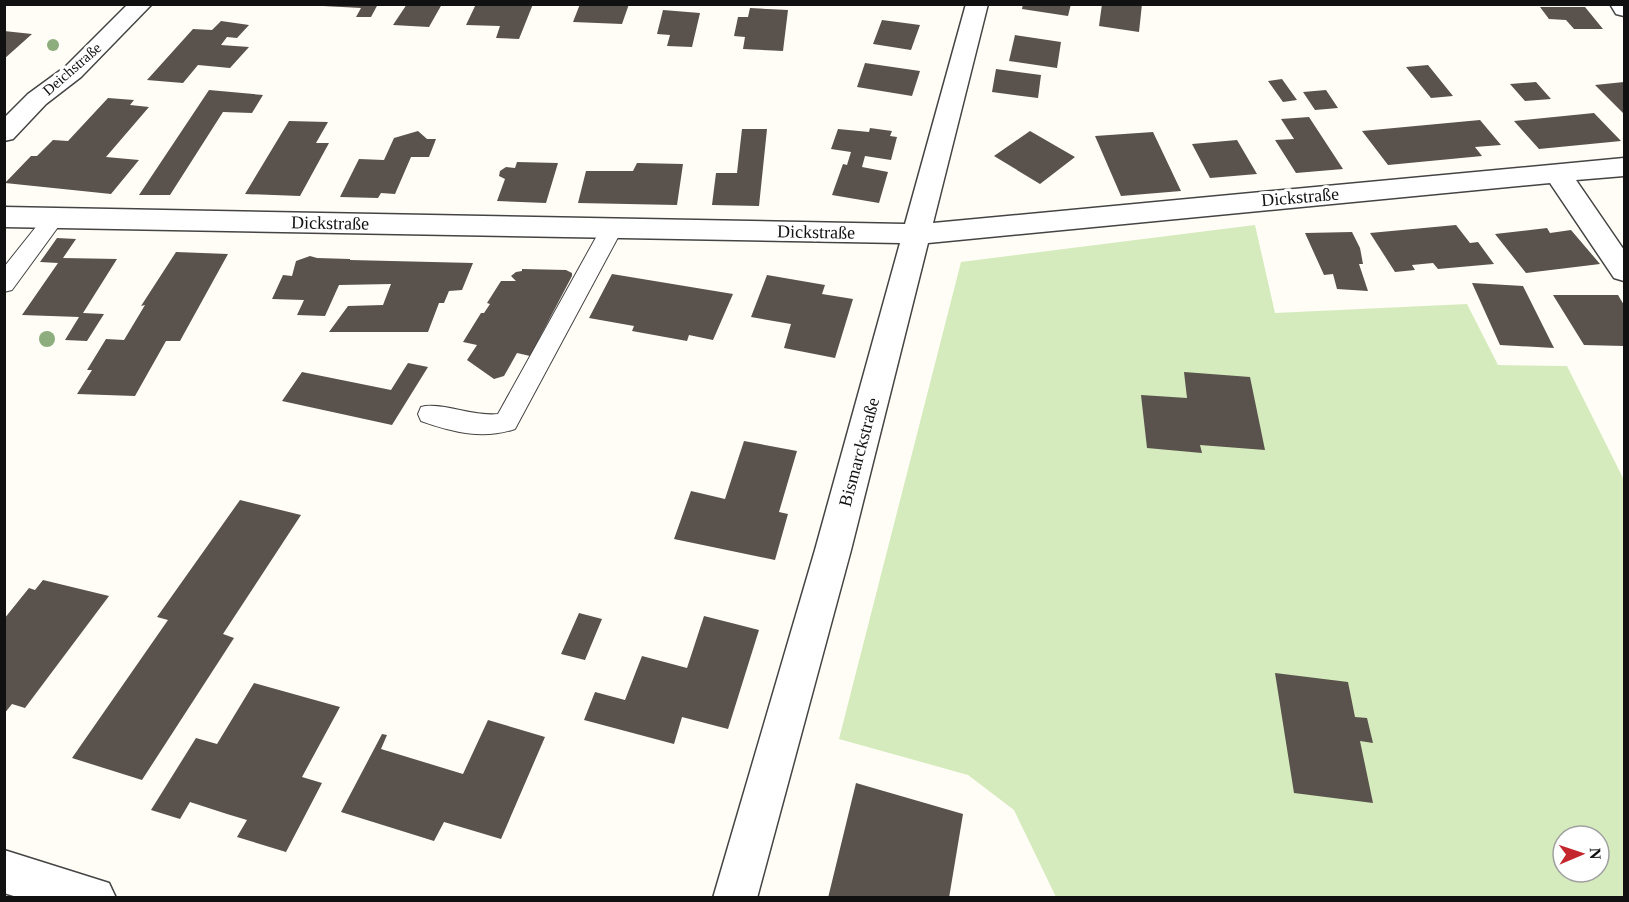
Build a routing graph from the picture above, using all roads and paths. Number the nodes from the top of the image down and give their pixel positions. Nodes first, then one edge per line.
1 (141, 4) edge
2 (977, 4) edge
3 (1621, 4) edge
4 (1624, 9) edge
5 (4, 133) edge
6 (1624, 167) edge
7 (1557, 174) junction
8 (4, 217) edge
9 (54, 218) junction
10 (612, 228) junction
11 (916, 234) junction
12 (1624, 271) edge
13 (4, 284) edge
14 (430, 414) dead end
15 (4, 871) edge
16 (94, 897) edge
17 (735, 897) edge

1 - 5 street, Deichstraße
2 - 11 street, Bismarckstraße
3 - 4 street
6 - 7 street, Dickstraße
7 - 11 street, Dickstraße
7 - 12 street
8 - 9 street, Dickstraße
9 - 10 street, Dickstraße
9 - 13 lane
10 - 11 street, Dickstraße
10 - 14 lane
11 - 17 street, Bismarckstraße
15 - 16 street

